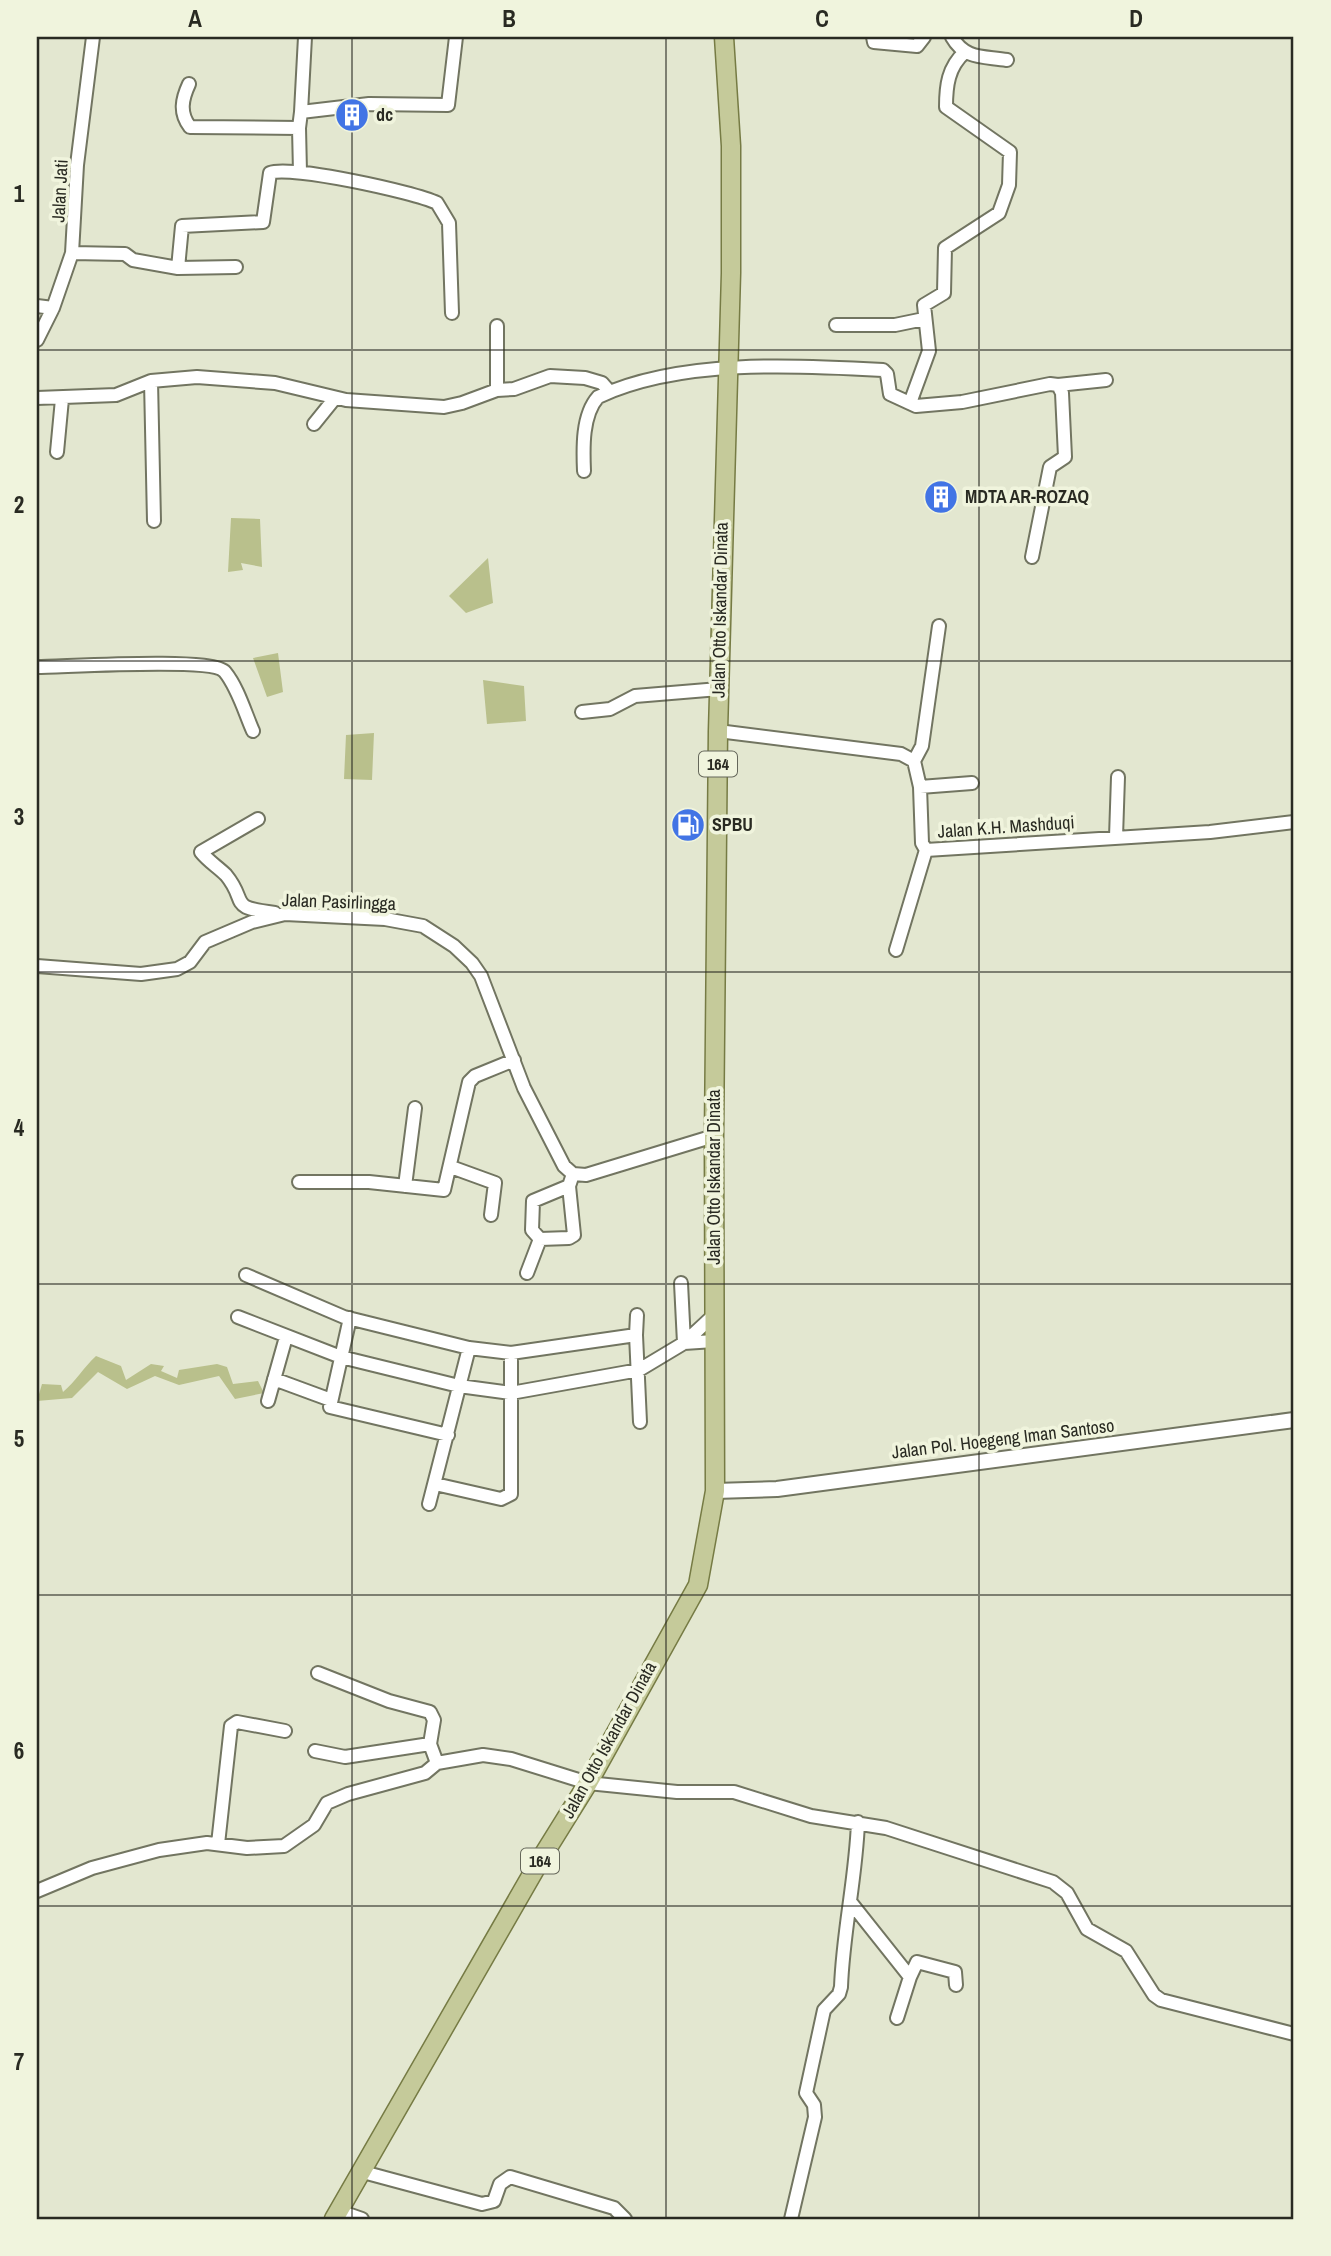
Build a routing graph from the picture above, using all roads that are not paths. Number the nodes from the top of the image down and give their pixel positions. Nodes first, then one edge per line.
1 (93, 37) edge
2 (305, 37) edge
3 (456, 37) edge
4 (724, 37) edge
5 (873, 37) edge
6 (923, 37) edge
7 (952, 37) edge
8 (965, 52) junction
9 (1007, 60) dead end
10 (189, 84) dead end
11 (302, 113) junction
12 (299, 128) junction
13 (300, 172) junction
14 (72, 253) junction
15 (236, 267) dead end
16 (178, 268) junction
17 (37, 306) edge
18 (53, 308) junction
19 (452, 313) dead end
20 (924, 319) junction
21 (836, 325) dead end
22 (497, 326) dead end
23 (37, 340) edge
24 (729, 366) junction
25 (1106, 380) dead end
26 (151, 381) junction
27 (1058, 386) junction
28 (497, 390) junction
29 (609, 391) junction
30 (37, 398) edge
31 (335, 398) junction
32 (62, 399) junction
33 (910, 403) junction
34 (314, 424) dead end
35 (57, 452) dead end
36 (584, 471) dead end
37 (154, 522) dead end
38 (1032, 557) dead end
39 (939, 626) dead end
40 (37, 667) edge
41 (719, 689) junction
42 (582, 712) dead end
43 (253, 731) dead end
44 (718, 731) junction
45 (914, 761) junction
46 (1118, 778) dead end
47 (972, 783) dead end
48 (920, 787) junction
49 (258, 818) dead end
50 (1294, 822) edge
51 (1115, 837) junction
52 (926, 850) junction
53 (285, 914) junction
54 (896, 950) dead end
55 (37, 967) edge
56 (513, 1060) junction
57 (415, 1108) dead end
58 (714, 1136) junction
59 (451, 1167) junction
60 (571, 1180) junction
61 (299, 1182) dead end
62 (405, 1186) junction
63 (491, 1215) dead end
64 (540, 1239) junction
65 (527, 1273) dead end
66 (246, 1275) dead end
67 (681, 1283) dead end
68 (637, 1315) dead end
69 (238, 1317) dead end
70 (713, 1317) junction
71 (350, 1318) junction
72 (636, 1335) junction
73 (286, 1337) junction
74 (714, 1341) junction
75 (685, 1342) junction
76 (469, 1348) junction
77 (511, 1353) junction
78 (341, 1357) junction
79 (639, 1370) junction
80 (274, 1379) junction
81 (459, 1386) junction
82 (511, 1393) junction
83 (331, 1400) junction
84 (268, 1401) dead end
85 (1294, 1420) edge
86 (640, 1422) dead end
87 (448, 1435) junction
88 (435, 1484) junction
89 (715, 1491) junction
90 (429, 1504) dead end
91 (318, 1673) dead end
92 (285, 1731) dead end
93 (430, 1744) junction
94 (315, 1751) dead end
95 (437, 1763) junction
96 (588, 1783) junction
97 (858, 1822) junction
98 (218, 1844) junction
99 (37, 1891) edge
100 (852, 1905) junction
101 (910, 1977) junction
102 (956, 1985) dead end
103 (897, 2018) dead end
104 (1294, 2035) edge
105 (363, 2172) junction
106 (337, 2215) edge
107 (362, 2219) edge
108 (625, 2219) edge
109 (791, 2219) edge

1 - 14 street, Jalan Jati
2 - 11 street
3 - 11 street
4 - 24 main road, Jalan Otto Iskandar Dinata / 164
5 - 6 street
7 - 8 street
8 - 9 street
8 - 20 street
10 - 12 street
11 - 12 street
12 - 13 street
13 - 16 street
13 - 19 street
14 - 16 street
14 - 18 street, Jalan Jati
15 - 16 street
17 - 18 street
18 - 23 street, Jalan Jati
20 - 21 street
20 - 33 street
22 - 28 street
24 - 29 street
24 - 33 street
24 - 41 main road, Jalan Otto Iskandar Dinata / 164
25 - 27 street
26 - 31 street
26 - 32 street
26 - 37 street
27 - 33 street
27 - 38 street
28 - 29 street
28 - 31 street
29 - 36 street
30 - 32 street
31 - 34 street
32 - 35 street
39 - 45 street
40 - 43 street
41 - 42 street
41 - 44 main road, Jalan Otto Iskandar Dinata / 164
44 - 45 street
44 - 58 main road, Jalan Otto Iskandar Dinata / 164
45 - 48 street, Jalan K.H. Mashduqi
46 - 51 street
47 - 48 street
48 - 52 street, Jalan K.H. Mashduqi
49 - 53 street
50 - 51 street, Jalan K.H. Mashduqi
51 - 52 street, Jalan K.H. Mashduqi
52 - 54 street
53 - 55 street, Jalan Pasirlingga
53 - 56 street, Jalan Pasirlingga
56 - 59 street
56 - 60 street, Jalan Pasirlingga
57 - 62 street
58 - 60 street
58 - 70 main road, Jalan Otto Iskandar Dinata / 164
59 - 62 street
59 - 63 street
60 - 64 street
60 - 64 street
61 - 62 street
64 - 65 street
66 - 71 street
67 - 75 street
68 - 72 street
69 - 73 street
70 - 74 main road, Jalan Otto Iskandar Dinata / 164
70 - 75 street
71 - 76 street
71 - 78 street
72 - 77 street
72 - 79 street
73 - 78 street
73 - 80 street
74 - 75 street
74 - 89 main road, Jalan Otto Iskandar Dinata / 164
75 - 79 street
76 - 77 street
76 - 81 street
77 - 82 street
78 - 81 street
78 - 83 street
79 - 82 street
79 - 86 street
80 - 83 street
80 - 84 street
81 - 82 street
81 - 87 street
82 - 88 street
83 - 87 street
85 - 89 street, Jalan Pol. Hoegeng Iman Santoso
87 - 88 street
88 - 90 street
89 - 96 main road, Jalan Otto Iskandar Dinata / 164
91 - 93 street
92 - 98 street
93 - 94 street
93 - 95 street
95 - 96 street
95 - 98 street
96 - 97 street
96 - 105 main road, Jalan Otto Iskandar Dinata / 164
97 - 100 street
97 - 104 street
98 - 99 street
100 - 101 street
100 - 109 street
101 - 102 street
101 - 103 street
105 - 106 main road, Jalan Otto Iskandar Dinata / 164
105 - 108 street
106 - 107 street

